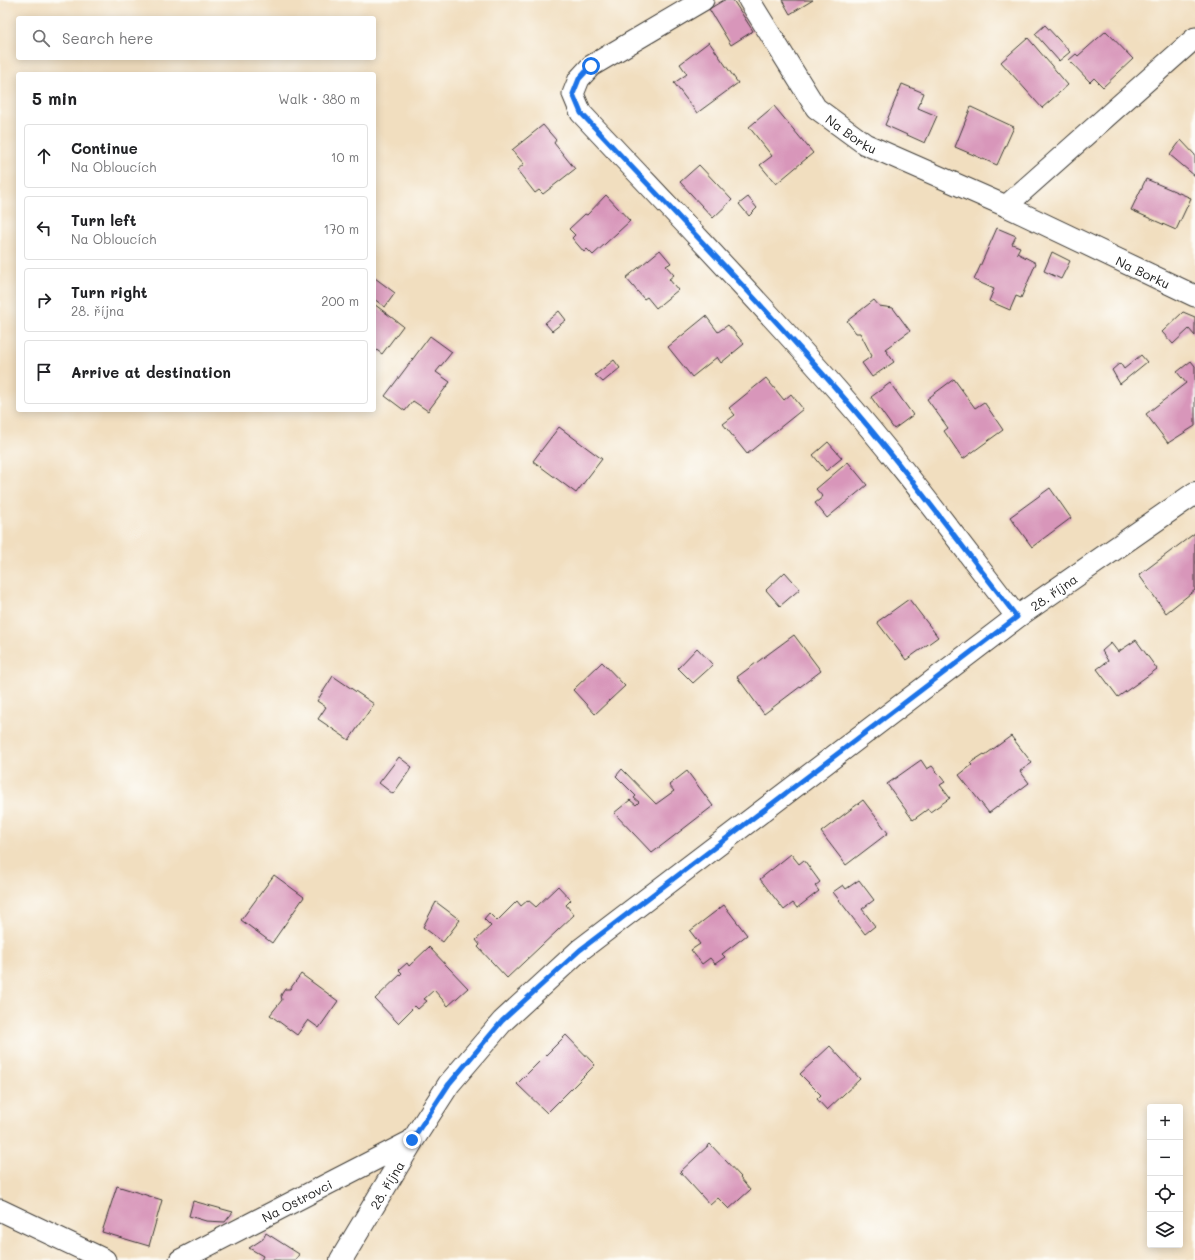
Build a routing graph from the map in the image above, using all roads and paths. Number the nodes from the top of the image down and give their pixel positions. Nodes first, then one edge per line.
1 (703, 0) edge
2 (749, 0) edge
3 (1195, 38) edge
4 (1006, 206) junction
5 (1195, 296) edge
6 (1195, 493) edge
7 (1017, 617) junction
8 (412, 1140) junction
9 (0, 1210) edge
10 (105, 1260) edge
11 (180, 1260) edge
12 (341, 1260) edge

1 - 7 street
2 - 4 street, Na Borku
3 - 4 street
4 - 5 street, Na Borku
6 - 7 main road, 28. října
7 - 8 main road, 28. října
8 - 11 street, Na Ostrovci
8 - 12 main road, 28. října
9 - 10 street

